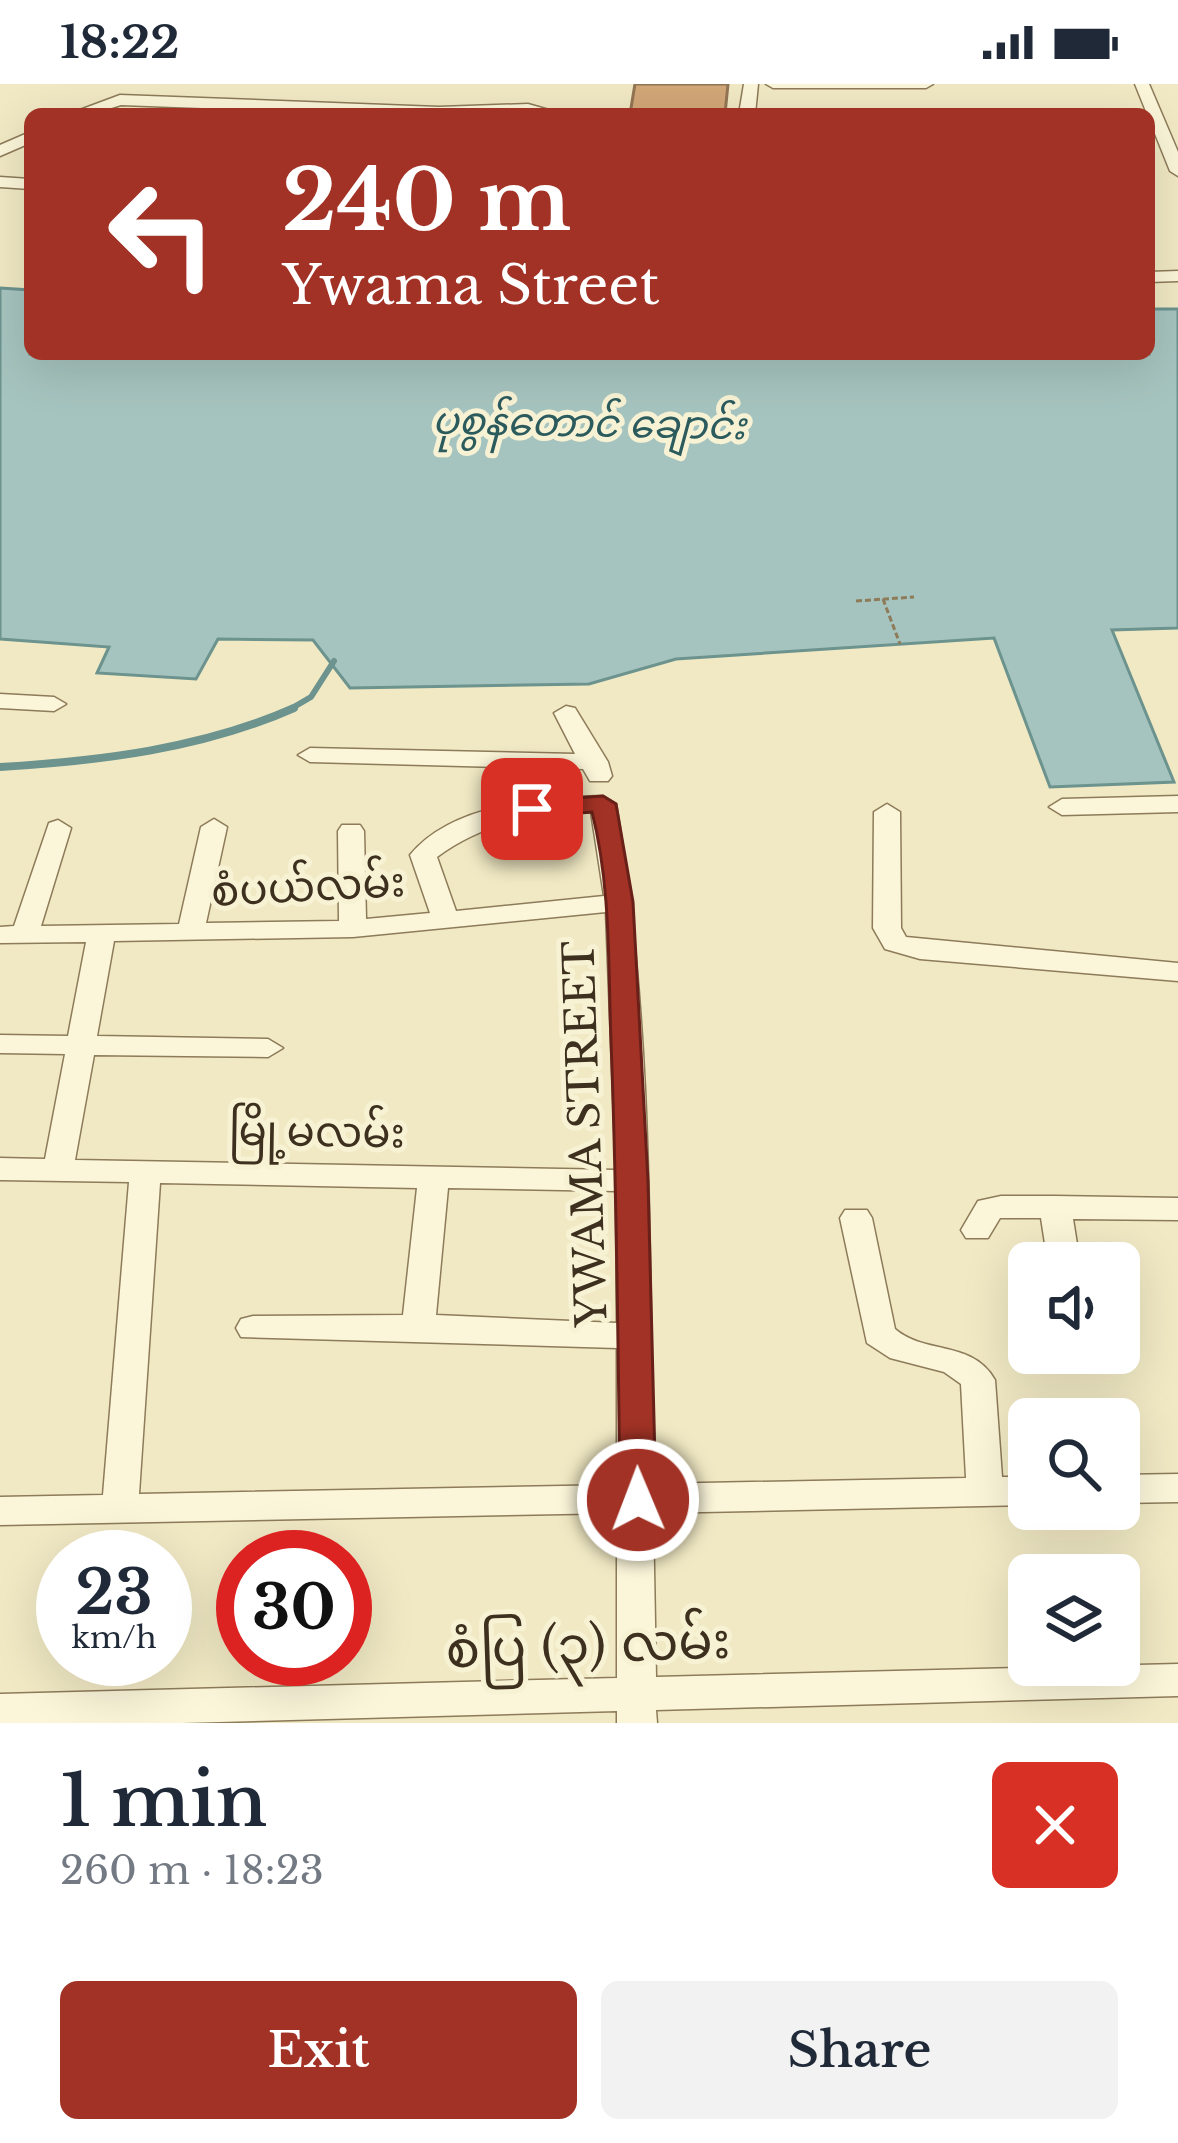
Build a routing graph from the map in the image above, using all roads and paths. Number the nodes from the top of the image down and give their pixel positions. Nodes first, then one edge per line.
1 (234, 84) edge
2 (773, 84) edge
3 (926, 84) edge
4 (907, 92) edge
5 (216, 106) junction
6 (95, 108) edge
7 (290, 108) edge
8 (1155, 115) edge
9 (1178, 171) edge
10 (914, 597) dead end
11 (883, 599) junction
12 (856, 601) dead end
13 (900, 644) dead end
14 (0, 700) edge
15 (54, 704) dead end
16 (566, 713) dead end
17 (310, 755) dead end
18 (596, 762) junction
19 (603, 804) junction
20 (1178, 804) edge
21 (1062, 807) dead end
22 (887, 812) dead end
23 (214, 827) dead end
24 (58, 828) dead end
25 (351, 831) dead end
26 (620, 902) junction
27 (446, 920) junction
28 (353, 929) junction
29 (13, 935) edge
30 (190, 935) junction
31 (101, 936) junction
32 (1178, 972) edge
33 (0, 1044) edge
34 (77, 1047) junction
35 (268, 1048) dead end
36 (0, 1169) edge
37 (58, 1170) junction
38 (145, 1171) junction
39 (434, 1174) junction
40 (632, 1181) junction
41 (1055, 1207) junction
42 (1178, 1209) edge
43 (856, 1218) dead end
44 (977, 1229) dead end
45 (1061, 1242) edge
46 (418, 1327) junction
47 (253, 1328) dead end
48 (634, 1336) junction
49 (1178, 1488) edge
50 (1140, 1489) edge
51 (1008, 1491) edge
52 (985, 1492) junction
53 (638, 1500) junction
54 (120, 1509) junction
55 (0, 1511) edge
56 (1178, 1680) edge
57 (637, 1709) edge
58 (0, 1712) edge

1 - 5 street
2 - 4 street
3 - 4 street
5 - 6 street
5 - 7 street
8 - 9 street
10 - 11 path
11 - 12 path
11 - 13 path
14 - 15 street
16 - 18 street
17 - 18 street
18 - 19 street, YWAMA STREET
19 - 26 street, YWAMA STREET
19 - 27 street
20 - 21 street
22 - 32 street
23 - 30 street
24 - 29 street
25 - 28 street
26 - 27 street, စံပယ်လမ်း
26 - 40 street, YWAMA STREET
27 - 28 street, စံပယ်လမ်း
28 - 30 street, စံပယ်လမ်း
29 - 31 street, စံပယ်လမ်း
30 - 31 street, စံပယ်လမ်း
31 - 34 street
33 - 34 street
34 - 35 street
34 - 37 street
36 - 37 street, မြို့မလမ်း
37 - 38 street, မြို့မလမ်း
38 - 39 street, မြို့မလမ်း
38 - 54 street
39 - 40 street, မြို့မလမ်း
39 - 46 street
40 - 48 street, YWAMA STREET
41 - 42 street
41 - 44 street
41 - 45 street
43 - 52 street
46 - 47 street
46 - 48 street
48 - 53 street, YWAMA STREET
49 - 50 street
51 - 52 street
52 - 53 street
53 - 54 street
53 - 57 street, YWAMA STREET
54 - 55 street
56 - 57 street, စံပြ (၃) လမ်း
57 - 58 street, စံပြ (၃) လမ်း

